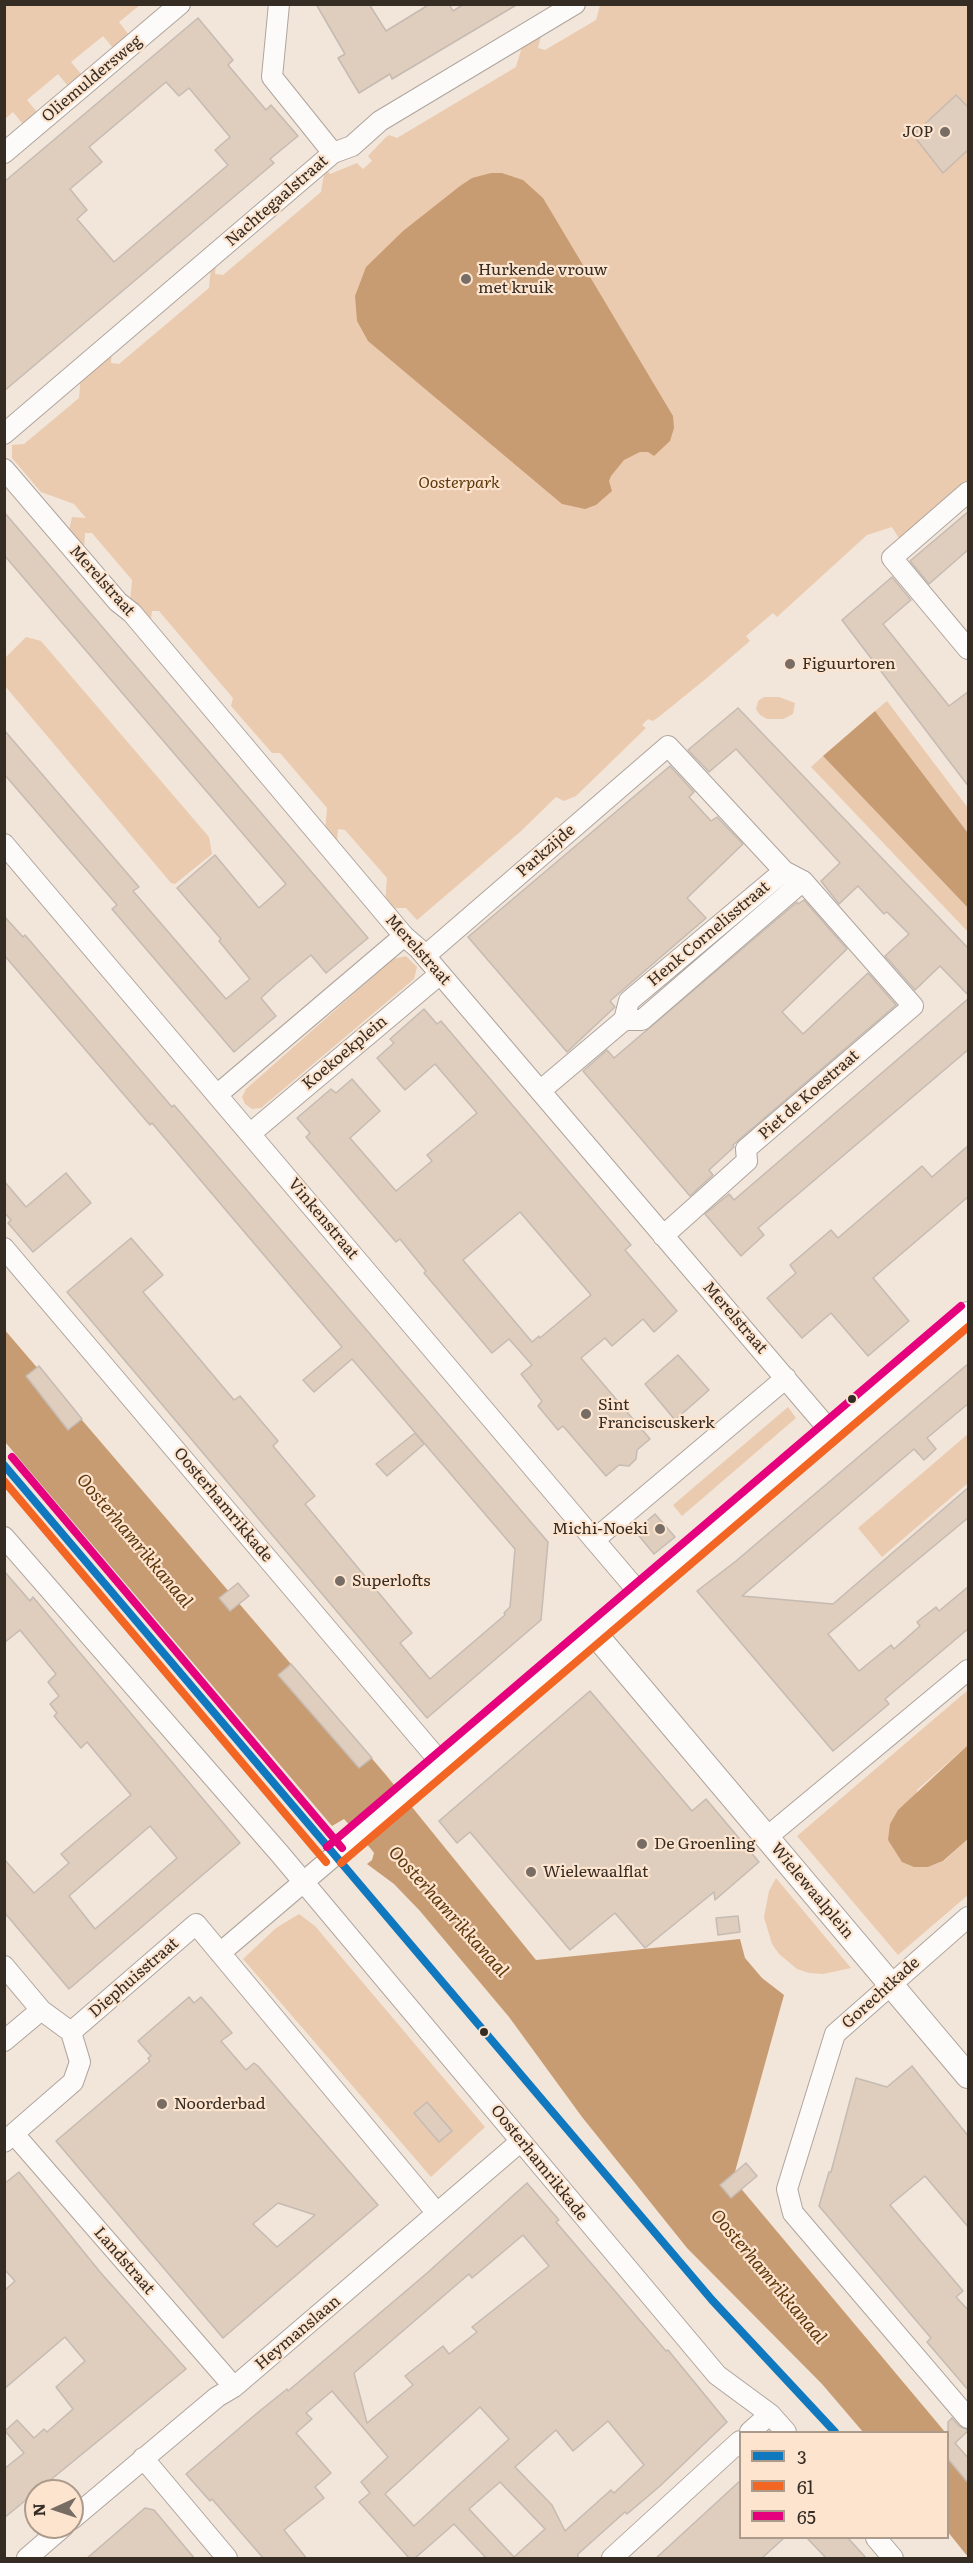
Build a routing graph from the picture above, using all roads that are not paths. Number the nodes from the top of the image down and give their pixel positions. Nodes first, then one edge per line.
1 (180, 4) edge
2 (279, 4) edge
3 (575, 4) edge
4 (4, 153) edge
5 (333, 153) junction
6 (4, 434) edge
7 (4, 470) edge
8 (969, 492) edge
9 (969, 649) edge
10 (668, 746) joint
11 (4, 844) edge
12 (784, 871) junction
13 (803, 881) junction
14 (404, 936) junction
15 (425, 956) junction
16 (440, 974) junction
17 (624, 1020) junction
18 (540, 1091) junction
19 (218, 1094) junction
20 (251, 1133) junction
21 (663, 1236) junction
22 (4, 1248) edge
23 (969, 1314) edge
24 (786, 1378) junction
25 (831, 1432) junction
26 (4, 1537) edge
27 (594, 1540) junction
28 (641, 1595) junction
29 (595, 1634) junction
30 (969, 1670) edge
31 (441, 1763) junction
32 (767, 1837) junction
33 (302, 1882) junction
34 (969, 1917) edge
35 (220, 1953) junction
36 (4, 1966) edge
37 (890, 1983) junction
38 (41, 2010) junction
39 (71, 2032) junction
40 (4, 2041) edge
41 (969, 2076) edge
42 (9, 2138) edge
43 (520, 2142) junction
44 (436, 2212) junction
45 (234, 2387) junction
46 (770, 2414) junction
47 (969, 2418) edge
48 (752, 2431) edge
49 (784, 2431) edge
50 (739, 2443) edge
51 (143, 2458) junction
52 (84, 2509) edge
53 (50, 2539) edge
54 (877, 2539) edge
55 (27, 2559) edge
56 (227, 2559) edge
57 (612, 2559) edge
58 (893, 2559) edge

1 - 4 street, Oliemuldersweg
2 - 5 street
3 - 5 street, Nachtegaalstraat
5 - 6 street, Nachtegaalstraat
7 - 14 street, Merelstraat
8 - 9 street
10 - 12 street, Henk Cornelisstraat
10 - 15 street, Parkzijde
11 - 19 street, Vinkenstraat
12 - 13 street
12 - 17 street, Henk Cornelisstraat
13 - 17 street, Henk Cornelisstraat
13 - 21 street, Piet de Koestraat
14 - 15 street, Merelstraat
14 - 19 street
15 - 16 street, Merelstraat
16 - 18 street, Merelstraat
16 - 20 street, Koekoekplein
17 - 18 street, Henk Cornelisstraat
18 - 21 street, Merelstraat
19 - 20 street, Vinkenstraat
20 - 27 street, Vinkenstraat
21 - 24 street, Merelstraat
22 - 31 street, Oosterhamrikkade
23 - 25 street
24 - 25 street, Merelstraat
24 - 27 street
25 - 28 street
26 - 33 street, Oosterhamrikkade
27 - 28 street, Vinkenstraat
28 - 29 street
29 - 31 street
29 - 32 street, Wielewaalplein
30 - 32 street
31 - 33 street
32 - 37 street, Wielewaalplein
33 - 35 street
33 - 43 street, Oosterhamrikkade
34 - 37 street, Gorechtkade
35 - 39 street, Diephuisstraat
35 - 44 street
36 - 38 street
37 - 41 street, Wielewaalplein
37 - 47 street, Gorechtkade
38 - 39 street
38 - 40 street
39 - 42 street
42 - 45 street, Landstraat
43 - 44 street, Heymanslaan
43 - 46 street, Oosterhamrikkade
44 - 45 street, Heymanslaan
45 - 51 street, Heymanslaan
46 - 48 street
46 - 49 street, Oosterhamrikkade
50 - 57 street
51 - 52 street, Heymanslaan
51 - 56 street
53 - 55 street
54 - 58 street

